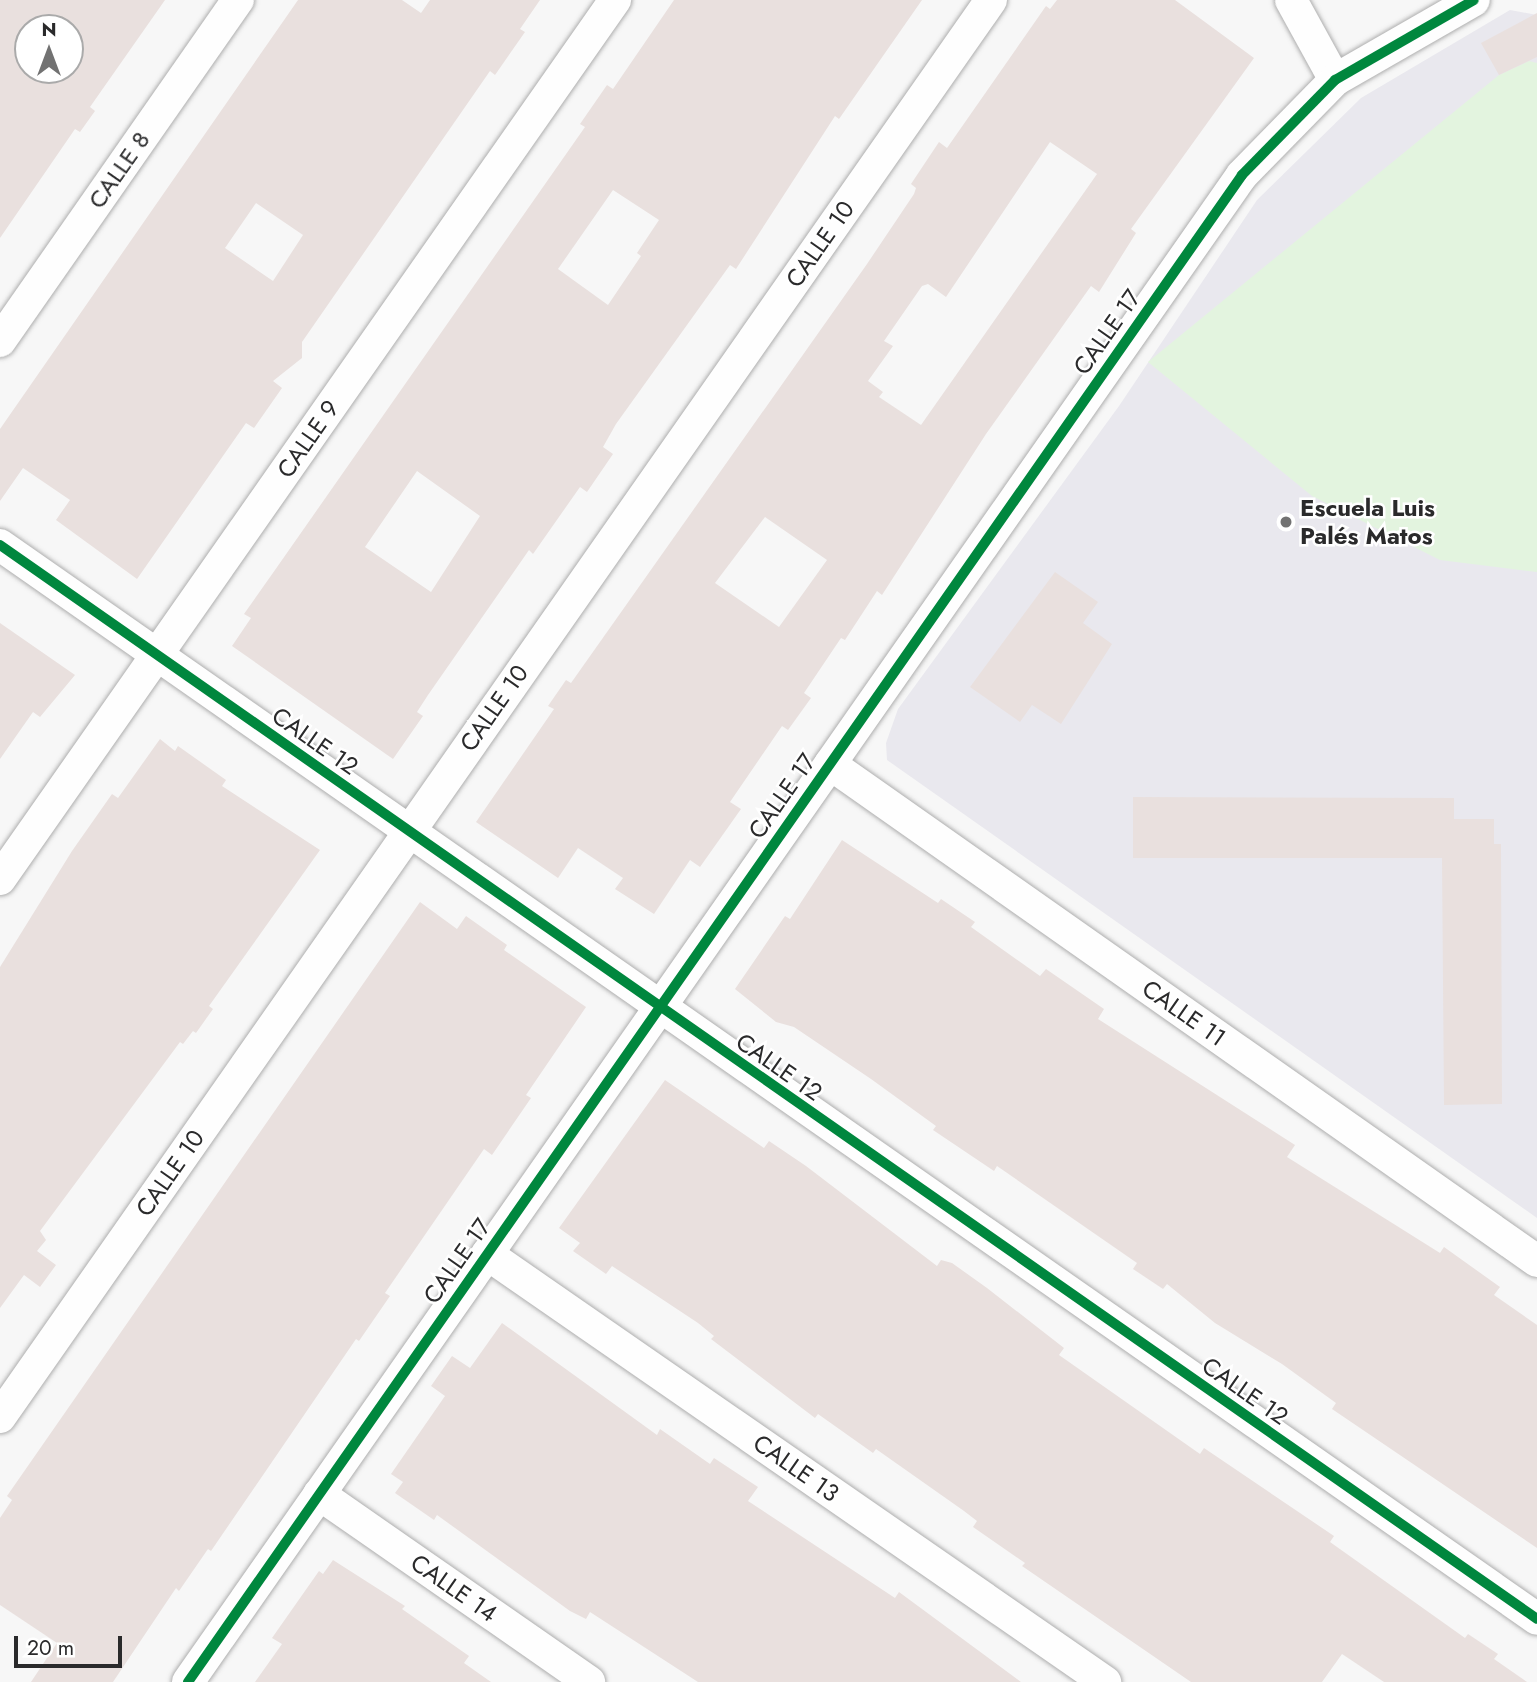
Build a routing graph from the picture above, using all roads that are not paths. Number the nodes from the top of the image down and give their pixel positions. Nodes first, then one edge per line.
1 (238, 0) edge
2 (615, 0) edge
3 (990, 0) edge
4 (1291, 0) edge
5 (1474, 0) edge
6 (1335, 80) junction
7 (0, 341) edge
8 (0, 545) edge
9 (157, 655) junction
10 (830, 764) junction
11 (407, 832) junction
12 (0, 878) edge
13 (659, 1009) junction
14 (487, 1254) junction
15 (1537, 1261) edge
16 (0, 1418) edge
17 (319, 1494) junction
18 (1537, 1619) edge
19 (188, 1682) edge
20 (589, 1682) edge
21 (1105, 1682) edge

1 - 7 street, CALLE 8
2 - 9 street, CALLE 9
3 - 11 street, CALLE 10
4 - 6 street
5 - 6 street, CALLE 17
6 - 10 street, CALLE 17
8 - 9 street, CALLE 12
9 - 11 street, CALLE 12
9 - 12 street, CALLE 9
10 - 13 street, CALLE 17
10 - 15 street, CALLE 11
11 - 13 street, CALLE 12
11 - 16 street, CALLE 10
13 - 14 street, CALLE 17
13 - 18 street, CALLE 12
14 - 17 street, CALLE 17
14 - 21 street, CALLE 13
17 - 19 street, CALLE 17
17 - 20 street, CALLE 14

